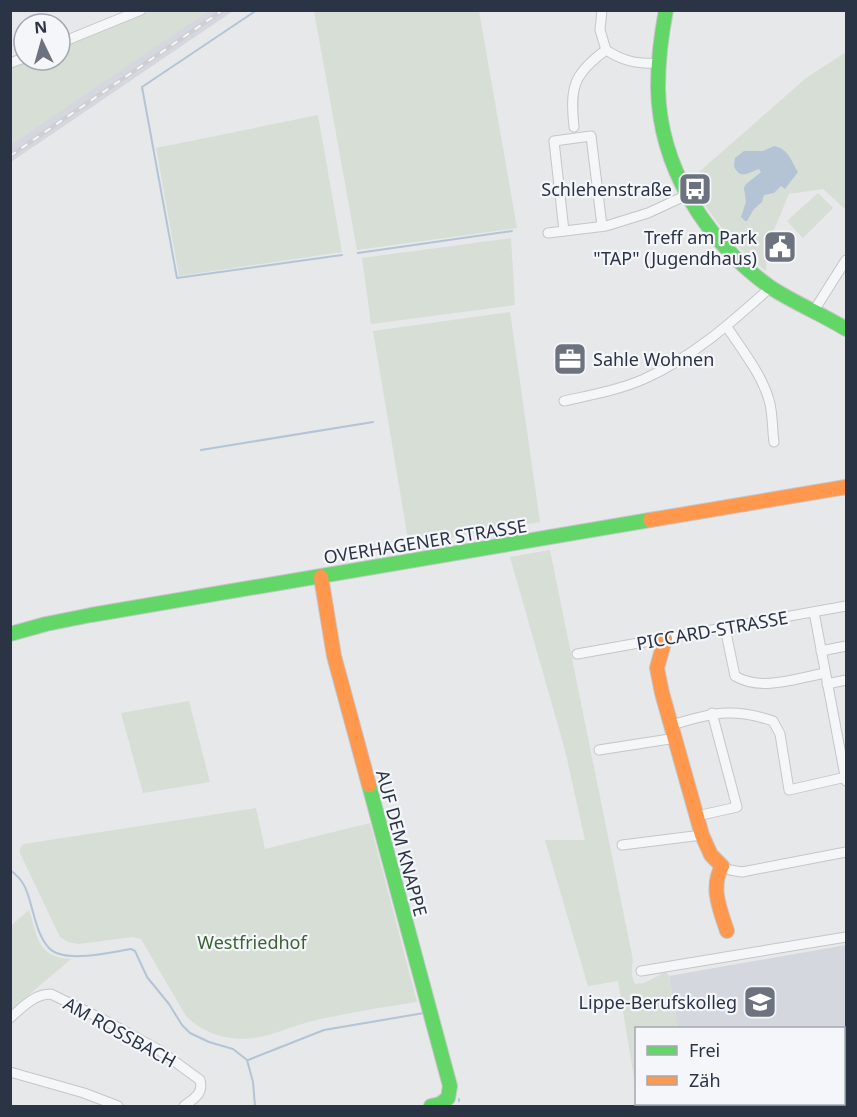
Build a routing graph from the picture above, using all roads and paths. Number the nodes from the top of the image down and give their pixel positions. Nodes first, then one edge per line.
1 (141, 10) edge
2 (603, 10) edge
3 (666, 10) edge
4 (72, 38) edge
5 (606, 50) junction
6 (657, 63) junction
7 (574, 127) dead end
8 (687, 195) junction
9 (602, 226) junction
10 (564, 231) junction
11 (548, 233) dead end
12 (846, 260) edge
13 (771, 287) junction
14 (815, 309) junction
15 (727, 327) junction
16 (846, 329) edge
17 (564, 401) dead end
18 (774, 442) dead end
19 (846, 487) edge
20 (321, 577) junction
21 (846, 606) edge
22 (814, 612) junction
23 (725, 628) junction
24 (10, 634) edge
25 (665, 639) junction
26 (846, 646) edge
27 (821, 651) junction
28 (577, 654) dead end
29 (825, 674) junction
30 (846, 680) edge
31 (827, 684) junction
32 (712, 713) junction
33 (674, 732) junction
34 (599, 750) dead end
35 (846, 778) edge
36 (697, 816) junction
37 (702, 835) junction
38 (622, 845) dead end
39 (846, 852) edge
40 (722, 866) junction
41 (727, 931) dead end
42 (846, 937) edge
43 (641, 971) dead end
44 (10, 1018) edge
45 (10, 1072) edge
46 (118, 1107) edge
47 (184, 1107) edge
48 (431, 1107) edge

1 - 4 street
2 - 5 street
3 - 6 street
5 - 6 street
5 - 7 street
6 - 8 street
8 - 9 street
8 - 13 street
9 - 10 street
9 - 10 street
10 - 11 street
12 - 14 street
13 - 14 street
13 - 15 street
14 - 16 street
15 - 17 street
15 - 18 street
19 - 20 street, OVERHAGENER STRASSE
20 - 24 street, OVERHAGENER STRASSE
20 - 48 street, AUF DEM KNAPPE
21 - 22 street, PICCARD-STRASSE
22 - 23 street, PICCARD-STRASSE
22 - 27 street
23 - 25 street, PICCARD-STRASSE
23 - 29 street
25 - 28 street, PICCARD-STRASSE
25 - 33 street
26 - 27 street
27 - 29 street
29 - 31 street
30 - 31 street
31 - 35 street
32 - 33 street
32 - 35 street
32 - 36 street
33 - 34 street
33 - 36 street
36 - 37 street
37 - 38 street
37 - 40 street
39 - 40 street
40 - 41 street
42 - 43 street
44 - 47 street, AM ROSSBACH
45 - 46 street

